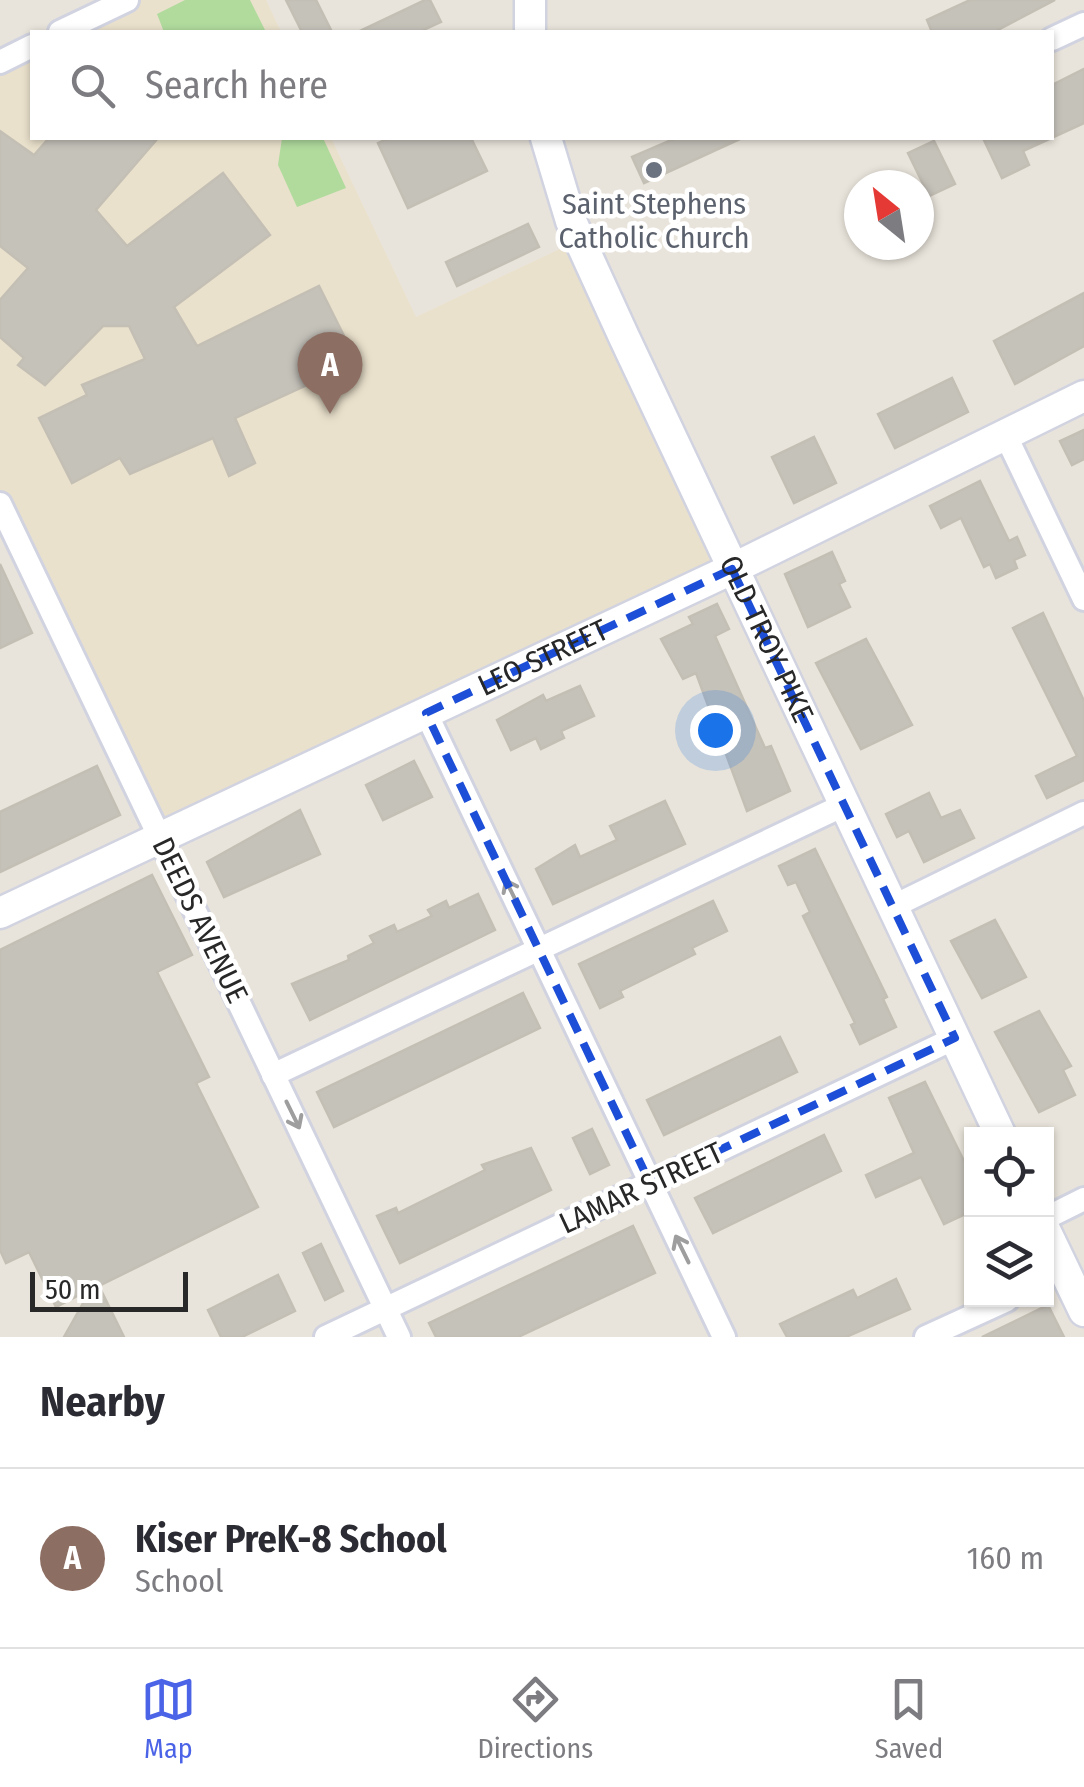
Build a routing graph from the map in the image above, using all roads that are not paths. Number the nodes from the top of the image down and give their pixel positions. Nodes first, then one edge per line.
1 (127, 0) edge
2 (530, 0) edge
3 (1084, 24) edge
4 (64, 30) edge
5 (530, 30) edge
6 (1054, 38) edge
7 (30, 47) edge
8 (0, 62) edge
9 (547, 140) edge
10 (1084, 396) edge
11 (1006, 434) junction
12 (0, 504) edge
13 (732, 569) junction
14 (1084, 599) edge
15 (426, 713) junction
16 (844, 805) junction
17 (1084, 813) edge
18 (160, 838) junction
19 (892, 907) junction
20 (0, 914) edge
21 (539, 949) junction
22 (955, 1038) junction
23 (274, 1075) junction
24 (997, 1127) edge
25 (650, 1183) junction
26 (1084, 1199) edge
27 (1048, 1217) edge
28 (1056, 1277) edge
29 (991, 1307) edge
30 (385, 1309) junction
31 (1084, 1311) edge
32 (326, 1337) edge
33 (398, 1337) edge
34 (724, 1337) edge
35 (926, 1337) edge

1 - 4 street
2 - 5 main road
3 - 6 street
7 - 8 street
9 - 13 main road, OLD TROY PIKE
10 - 11 main road, LEO STREET
11 - 13 main road, LEO STREET
11 - 14 street
12 - 18 street, DEEDS AVENUE
13 - 15 main road, LEO STREET
13 - 16 main road, OLD TROY PIKE
15 - 18 main road, LEO STREET
21 -> 15 street
16 - 19 main road, OLD TROY PIKE
16 - 21 street
17 - 19 street
18 - 20 main road, LEO STREET
18 - 23 street, DEEDS AVENUE
19 - 22 main road, OLD TROY PIKE
21 - 23 street
21 - 25 street
22 - 24 main road, OLD TROY PIKE
22 - 25 street, LAMAR STREET
23 -> 30 street, DEEDS AVENUE
25 - 30 street, LAMAR STREET
34 -> 25 street
26 - 27 street
28 - 31 main road
29 - 35 street
30 - 32 street, LAMAR STREET
30 - 33 street, DEEDS AVENUE

